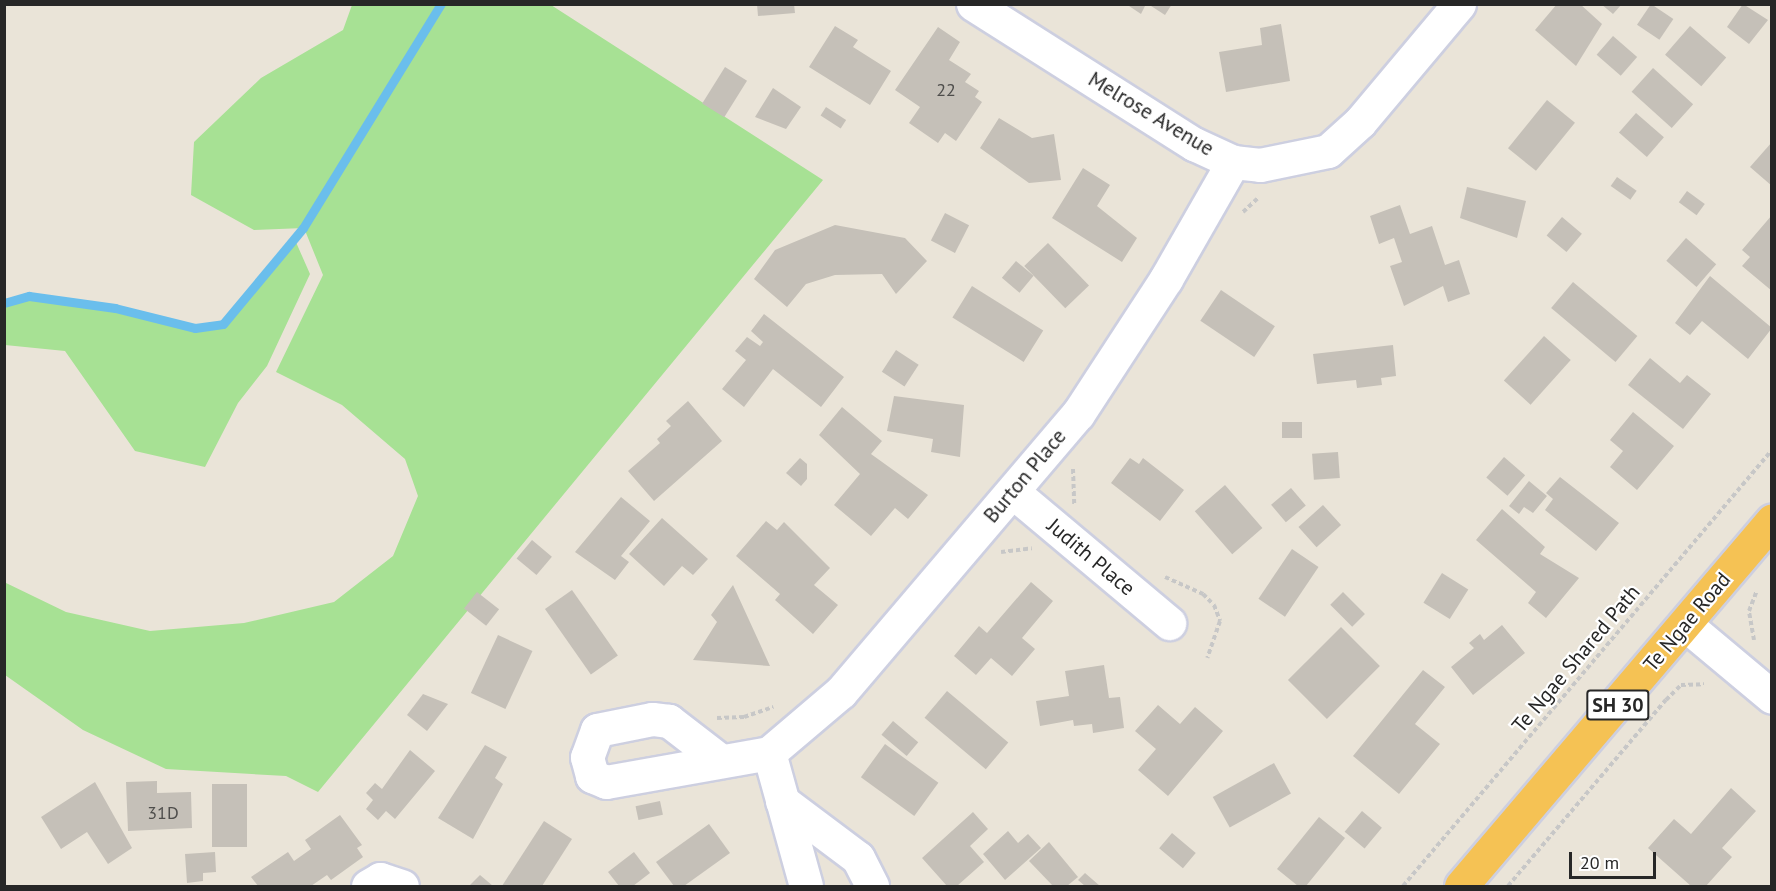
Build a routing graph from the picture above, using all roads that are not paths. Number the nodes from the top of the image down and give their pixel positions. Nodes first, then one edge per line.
1 (973, 4) edge
2 (1459, 4) edge
3 (1233, 162) junction
4 (1013, 492) junction
5 (1772, 520) edge
6 (1169, 623) dead end
7 (1686, 625) junction
8 (1772, 697) edge
9 (769, 753) junction
10 (717, 758) dead end
11 (782, 801) junction
12 (368, 886) edge
13 (402, 886) edge
14 (806, 886) edge
15 (872, 886) edge
16 (1461, 886) edge

1 - 3 street, Melrose Avenue
2 - 3 street, Melrose Avenue
3 - 4 street, Burton Place
4 - 6 street, Judith Place
4 - 9 street, Burton Place
5 - 7 highway, Te Ngae Road / SH 30
7 - 8 street
7 - 16 highway, Te Ngae Road / SH 30
9 - 10 street
9 - 11 street
11 - 14 street
11 - 15 street
12 - 13 street

